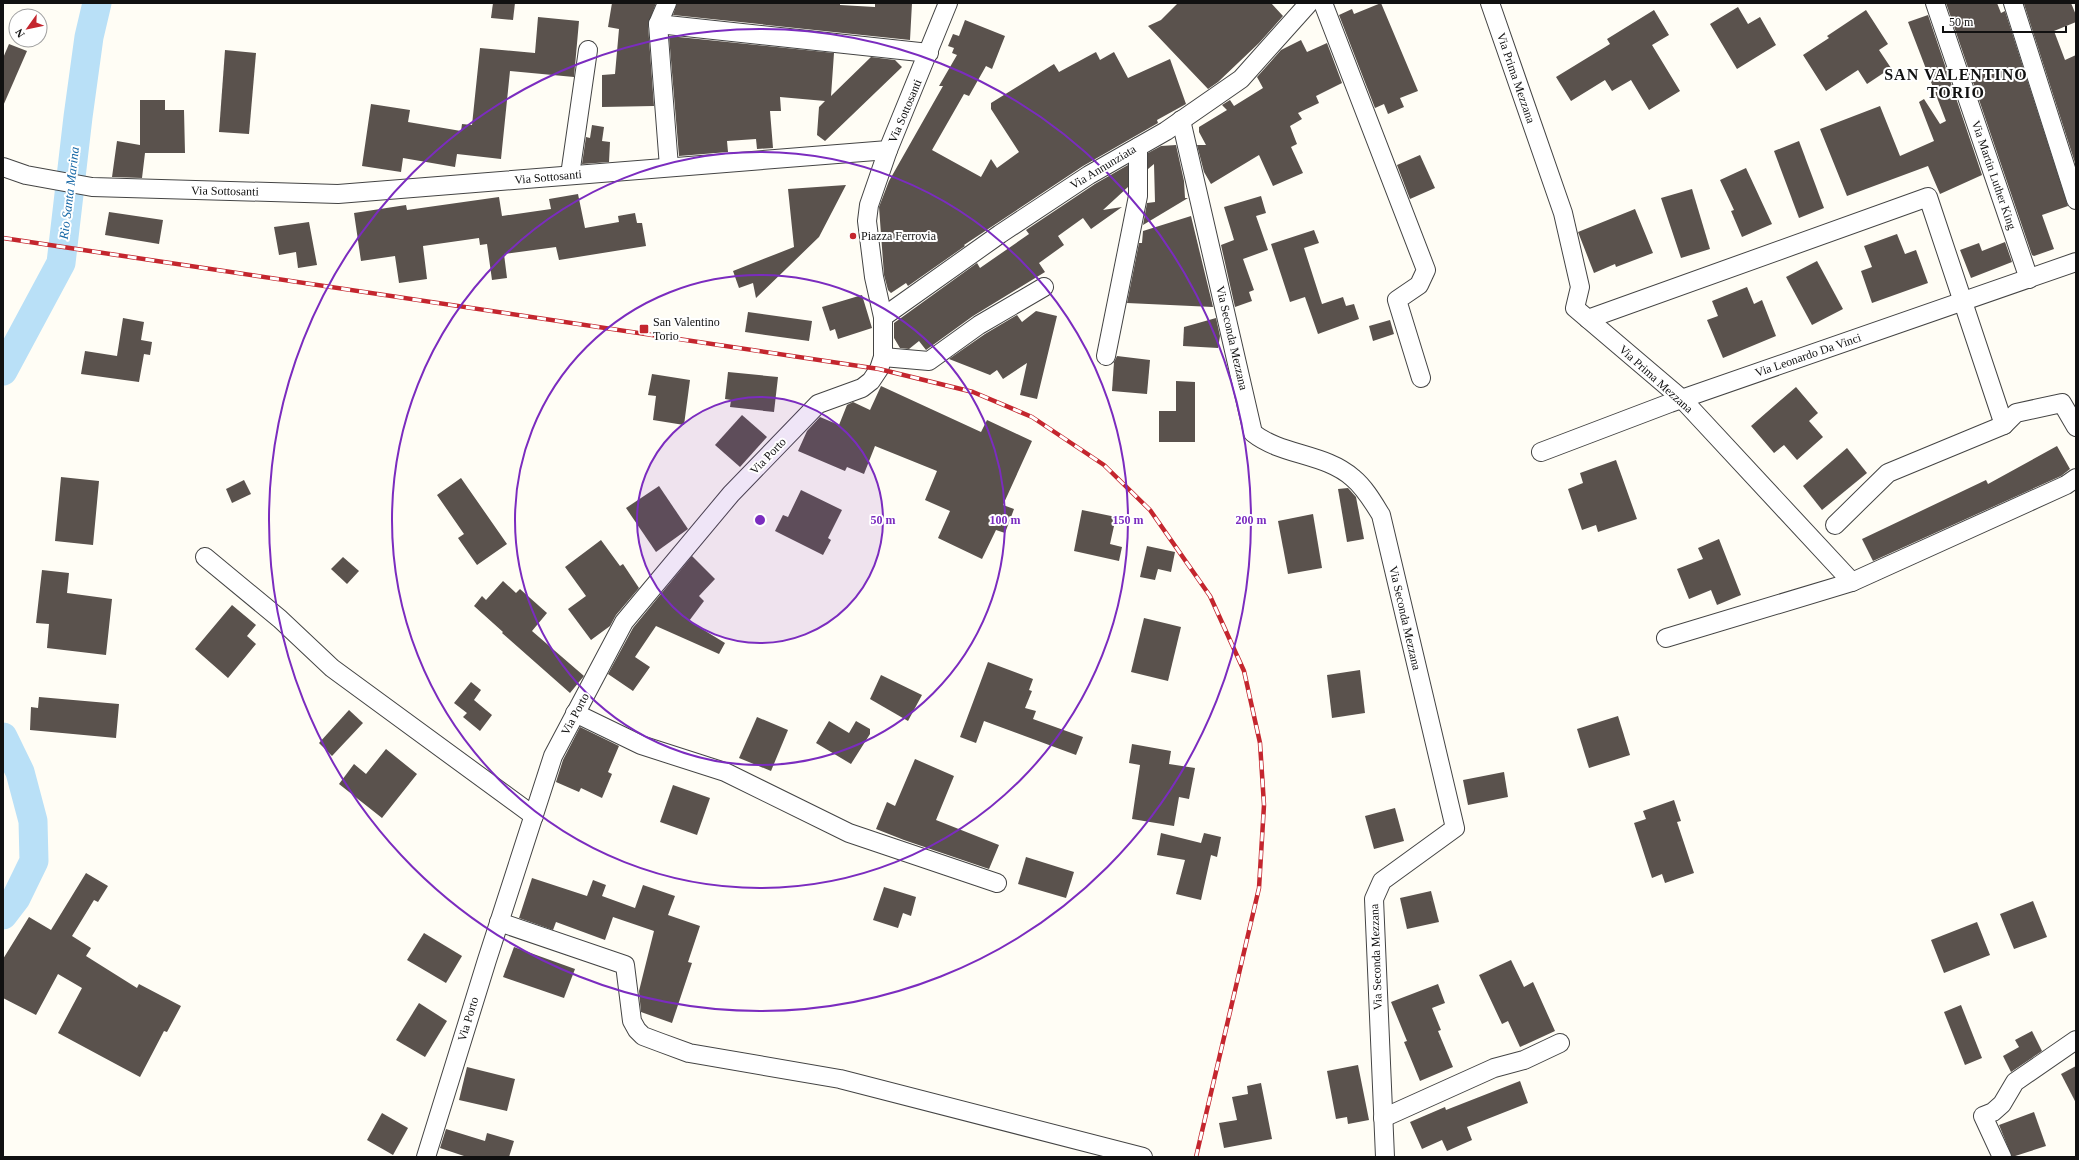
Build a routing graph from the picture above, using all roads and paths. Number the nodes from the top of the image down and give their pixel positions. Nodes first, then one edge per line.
1 (667, 3) edge
2 (948, 3) edge
3 (1309, 3) edge
4 (1323, 3) edge
5 (1490, 3) edge
6 (1935, 3) edge
7 (2013, 3) edge
8 (658, 24) junction
9 (588, 50) dead end
10 (929, 53) junction
11 (1181, 120) junction
12 (1138, 147) junction
13 (888, 150) junction
14 (3, 167) edge
15 (669, 167) junction
16 (570, 175) junction
17 (2076, 200) edge
18 (2076, 262) edge
19 (2029, 279) junction
20 (1044, 287) dead end
21 (1962, 302) junction
22 (884, 317) junction
23 (1588, 319) junction
24 (1106, 356) dead end
25 (881, 363) junction
26 (1421, 378) dead end
27 (1682, 399) junction
28 (2004, 424) junction
29 (2076, 427) edge
30 (1542, 452) dead end
31 (2076, 478) edge
32 (1836, 525) dead end
33 (205, 557) dead end
34 (1852, 582) junction
35 (1666, 638) dead end
36 (575, 713) junction
37 (534, 816) junction
38 (997, 883) dead end
39 (499, 922) junction
40 (2076, 1040) edge
41 (1560, 1043) dead end
42 (1383, 1118) junction
43 (426, 1157) edge
44 (1143, 1157) edge
45 (1385, 1157) edge
46 (2002, 1157) edge

1 - 8 street
2 - 10 street, Via Sottosanti
3 - 11 street, Via Annunziata
4 - 26 street
5 - 23 street, Via Prima Mezzana
6 - 19 street, Via Martin Luther King
7 - 17 street
8 - 10 street
8 - 15 street
9 - 16 street
10 - 13 street, Via Sottosanti
11 - 12 street, Via Annunziata
11 - 42 street, Via Seconda Mezzana
12 - 22 street, Via Annunziata
12 - 24 street
13 - 15 street, Via Sottosanti
13 - 22 street
14 - 16 street, Via Sottosanti
15 - 16 street, Via Sottosanti
18 - 19 street, Via Leonardo Da Vinci
19 - 21 street, Via Leonardo Da Vinci
20 - 25 street
21 - 23 street
21 - 27 street, Via Leonardo Da Vinci
21 - 28 street
22 - 25 street
23 - 27 street, Via Prima Mezzana
25 - 36 street, Via Porto
27 - 30 street, Via Leonardo Da Vinci
27 - 34 street, Via Prima Mezzana
28 - 29 street
28 - 32 street
31 - 34 street
33 - 37 street
34 - 35 street
36 - 37 street, Via Porto
36 - 38 street
37 - 39 street, Via Porto
39 - 43 street, Via Porto
39 - 44 street
40 - 46 street
41 - 42 street
42 - 45 street, Via Seconda Mezzana

